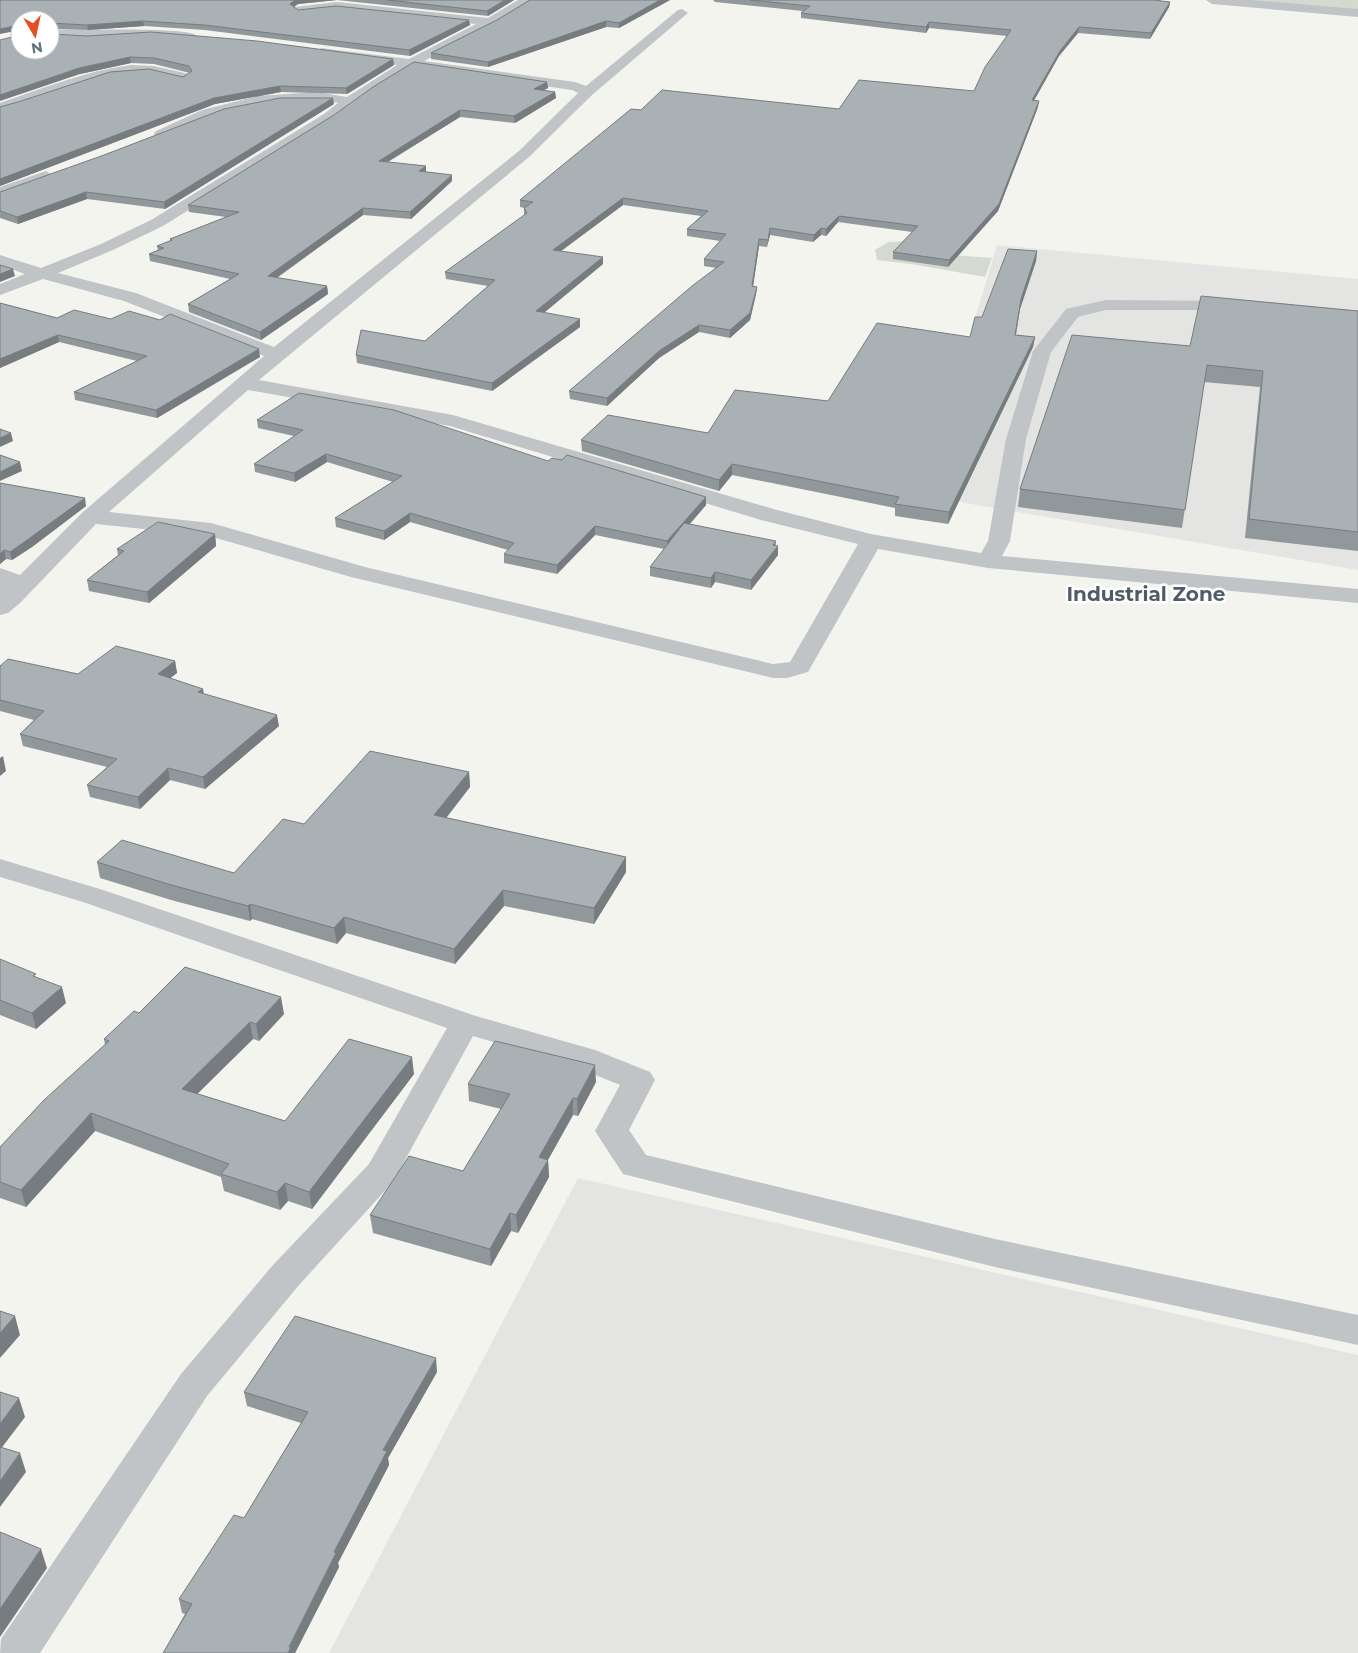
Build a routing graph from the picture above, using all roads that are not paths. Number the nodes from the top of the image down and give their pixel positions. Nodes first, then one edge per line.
1 (499, 0) edge
2 (1212, 0) edge
3 (524, 2) edge
4 (298, 10) edge
5 (682, 13) dead end
6 (1358, 13) edge
7 (490, 22) junction
8 (60, 35) edge
9 (207, 37) edge
10 (309, 49) edge
11 (414, 62) junction
12 (184, 77) edge
13 (587, 92) junction
14 (348, 101) junction
15 (0, 108) edge
16 (145, 140) edge
17 (62, 170) edge
18 (0, 192) edge
19 (0, 260) edge
20 (40, 273) junction
21 (0, 290) edge
22 (1252, 307) edge
23 (277, 355) junction
24 (244, 383) junction
25 (91, 517) junction
26 (871, 541) junction
27 (988, 561) junction
28 (0, 575) edge
29 (1358, 596) edge
30 (6, 603) edge
31 (0, 868) edge
32 (465, 1023) junction
33 (1358, 1330) edge
34 (16, 1653) edge

1 - 3 street
2 - 6 street
3 - 7 street
4 - 7 street
5 - 13 street
7 - 11 street
8 - 9 street
10 - 11 street
11 - 13 street
11 - 14 street
12 - 15 street
13 - 23 street
14 - 16 street
14 - 20 street
17 - 18 street
19 - 20 street
20 - 21 street
20 - 23 street
22 - 27 street
23 - 24 street
24 - 25 street
24 - 26 street
25 - 26 street
25 - 30 street
26 - 27 street
27 - 29 street
28 - 30 street
31 - 32 street
32 - 33 street
32 - 34 street

